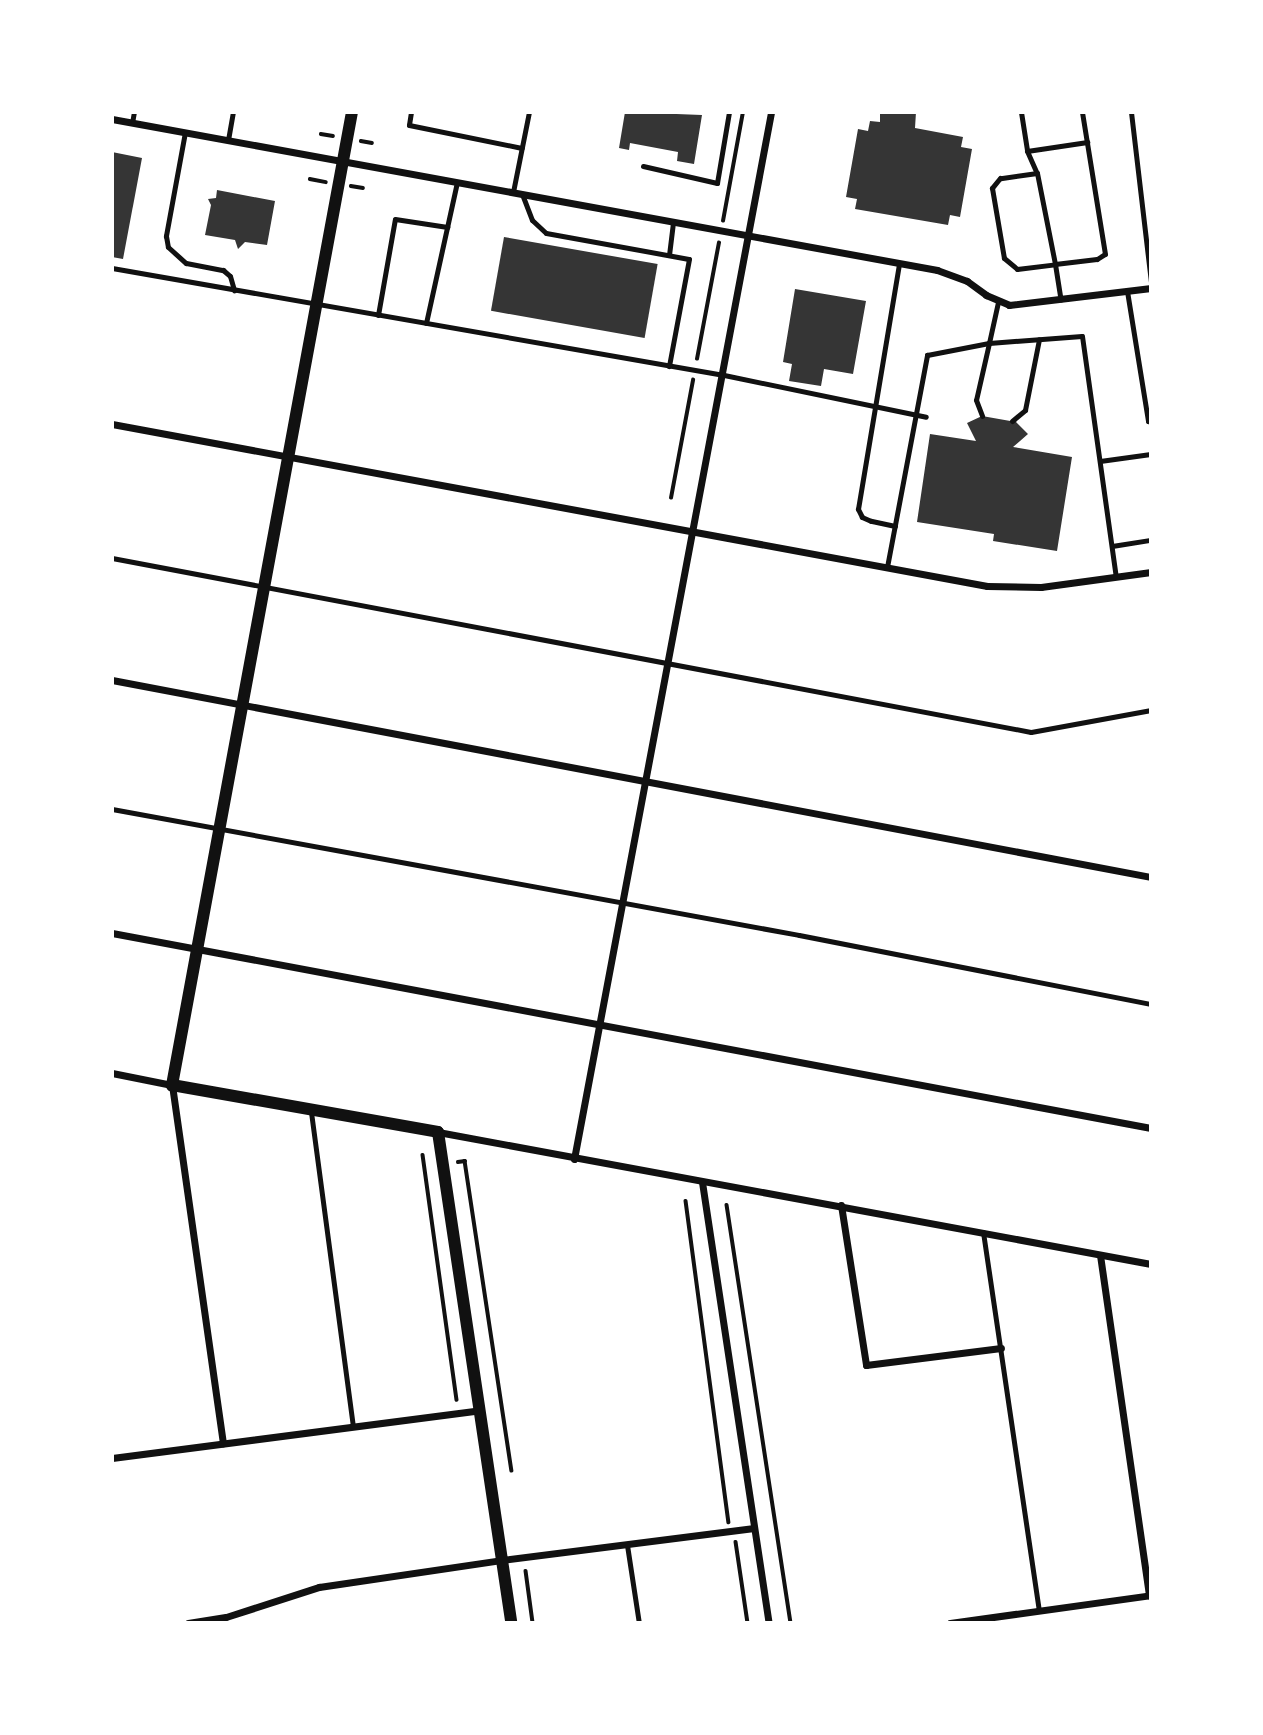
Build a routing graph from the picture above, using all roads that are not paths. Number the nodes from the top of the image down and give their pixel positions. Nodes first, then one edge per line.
1 (134, 112) edge
2 (233, 112) edge
3 (352, 112) edge
4 (411, 112) edge
5 (529, 112) edge
6 (729, 112) edge
7 (771, 112) edge
8 (1021, 112) edge
9 (1082, 112) edge
10 (1130, 112) edge
11 (112, 119) edge
12 (132, 123) junction
13 (185, 132) junction
14 (228, 140) junction
15 (1087, 142) junction
16 (522, 148) junction
17 (1027, 151) junction
18 (342, 161) junction
19 (643, 166) dead end
20 (1037, 173) junction
21 (457, 182) junction
22 (513, 192) junction
23 (522, 194) junction
24 (673, 221) junction
25 (447, 227) junction
26 (748, 235) junction
27 (669, 255) junction
28 (899, 263) junction
29 (1055, 264) junction
30 (112, 268) edge
31 (1151, 282) edge
32 (1151, 288) edge
33 (234, 290) junction
34 (1127, 291) junction
35 (1061, 300) junction
36 (998, 302) junction
37 (316, 304) junction
38 (378, 315) junction
39 (426, 323) junction
40 (1039, 339) junction
41 (989, 343) junction
42 (669, 366) junction
43 (724, 375) junction
44 (873, 406) junction
45 (915, 415) junction
46 (982, 416) dead end
47 (926, 417) dead end
48 (1151, 420) edge
49 (1012, 421) dead end
50 (112, 424) edge
51 (1151, 454) edge
52 (288, 457) junction
53 (1100, 461) junction
54 (895, 526) junction
55 (694, 531) junction
56 (1151, 540) edge
57 (1112, 546) junction
58 (112, 558) edge
59 (887, 567) junction
60 (1151, 572) edge
61 (1116, 577) junction
62 (265, 587) junction
63 (668, 661) junction
64 (112, 680) edge
65 (243, 705) junction
66 (1151, 710) edge
67 (646, 781) junction
68 (112, 809) edge
69 (221, 828) junction
70 (1151, 877) edge
71 (624, 905) junction
72 (112, 933) edge
73 (199, 949) junction
74 (1151, 1004) edge
75 (602, 1026) junction
76 (112, 1073) edge
77 (172, 1085) junction
78 (310, 1108) junction
79 (1151, 1128) edge
80 (438, 1132) junction
81 (574, 1159) junction
82 (702, 1182) junction
83 (841, 1205) junction
84 (983, 1232) junction
85 (1100, 1255) junction
86 (1151, 1264) edge
87 (1000, 1348) junction
88 (480, 1410) junction
89 (353, 1426) junction
90 (223, 1443) junction
91 (112, 1458) edge
92 (754, 1528) junction
93 (628, 1545) junction
94 (501, 1560) junction
95 (1150, 1595) edge
96 (1038, 1611) junction
97 (188, 1623) edge
98 (511, 1623) edge
99 (639, 1623) edge
100 (769, 1623) edge
101 (950, 1623) edge

1 - 12 lane
2 - 14 lane
3 - 18 street
4 - 16 lane
5 - 16 lane
6 - 19 lane
7 - 26 street
8 - 17 lane
9 - 15 lane
10 - 31 lane
11 - 12 street
12 - 13 street
13 - 14 street
13 - 33 lane
14 - 18 street
15 - 17 lane
15 - 29 lane
16 - 22 lane
17 - 20 lane
18 - 21 street
18 - 37 street
20 - 29 lane
20 - 29 lane
21 - 22 street
21 - 25 lane
22 - 23 street
23 - 24 street
23 - 27 lane
24 - 26 street
24 - 27 lane
25 - 38 lane
25 - 39 lane
26 - 28 street
26 - 43 street
27 - 42 lane
28 - 36 street
28 - 44 lane
29 - 35 lane
30 - 33 lane
32 - 34 street
33 - 37 lane
34 - 35 street
34 - 48 lane
35 - 36 street
36 - 41 lane
37 - 38 lane
37 - 52 street
38 - 39 lane
39 - 42 lane
40 - 41 lane
40 - 49 lane
40 - 53 lane
41 - 45 lane
41 - 46 lane
42 - 43 lane
43 - 44 lane
43 - 55 street
44 - 45 lane
44 - 54 lane
45 - 47 lane
45 - 54 lane
50 - 52 street
51 - 53 lane
52 - 55 street
52 - 62 street
53 - 57 lane
54 - 59 lane
55 - 59 street
55 - 63 street
56 - 57 lane
57 - 61 lane
58 - 62 lane
59 - 61 street
60 - 61 street
62 - 63 lane
62 - 65 street
63 - 66 lane
63 - 67 street
64 - 65 street
65 - 67 street
65 - 69 street
67 - 70 street
67 - 71 street
68 - 69 lane
69 - 71 lane
69 - 73 street
71 - 74 lane
71 - 75 street
72 - 73 street
73 - 75 street
73 - 77 street
75 - 79 street
75 - 81 street
76 - 77 street
77 - 78 street
77 - 90 street
78 - 80 street
78 - 89 lane
80 - 81 street
80 - 88 street
81 - 82 street
82 - 83 street
82 - 92 street
83 - 84 street
83 - 87 street
84 - 85 street
84 - 87 lane
85 - 86 street
85 - 95 street
87 - 96 lane
88 - 89 street
88 - 94 street
89 - 90 street
90 - 91 street
92 - 93 street
92 - 100 street
93 - 94 street
93 - 99 lane
94 - 97 street
94 - 98 street
95 - 96 street
96 - 101 street

